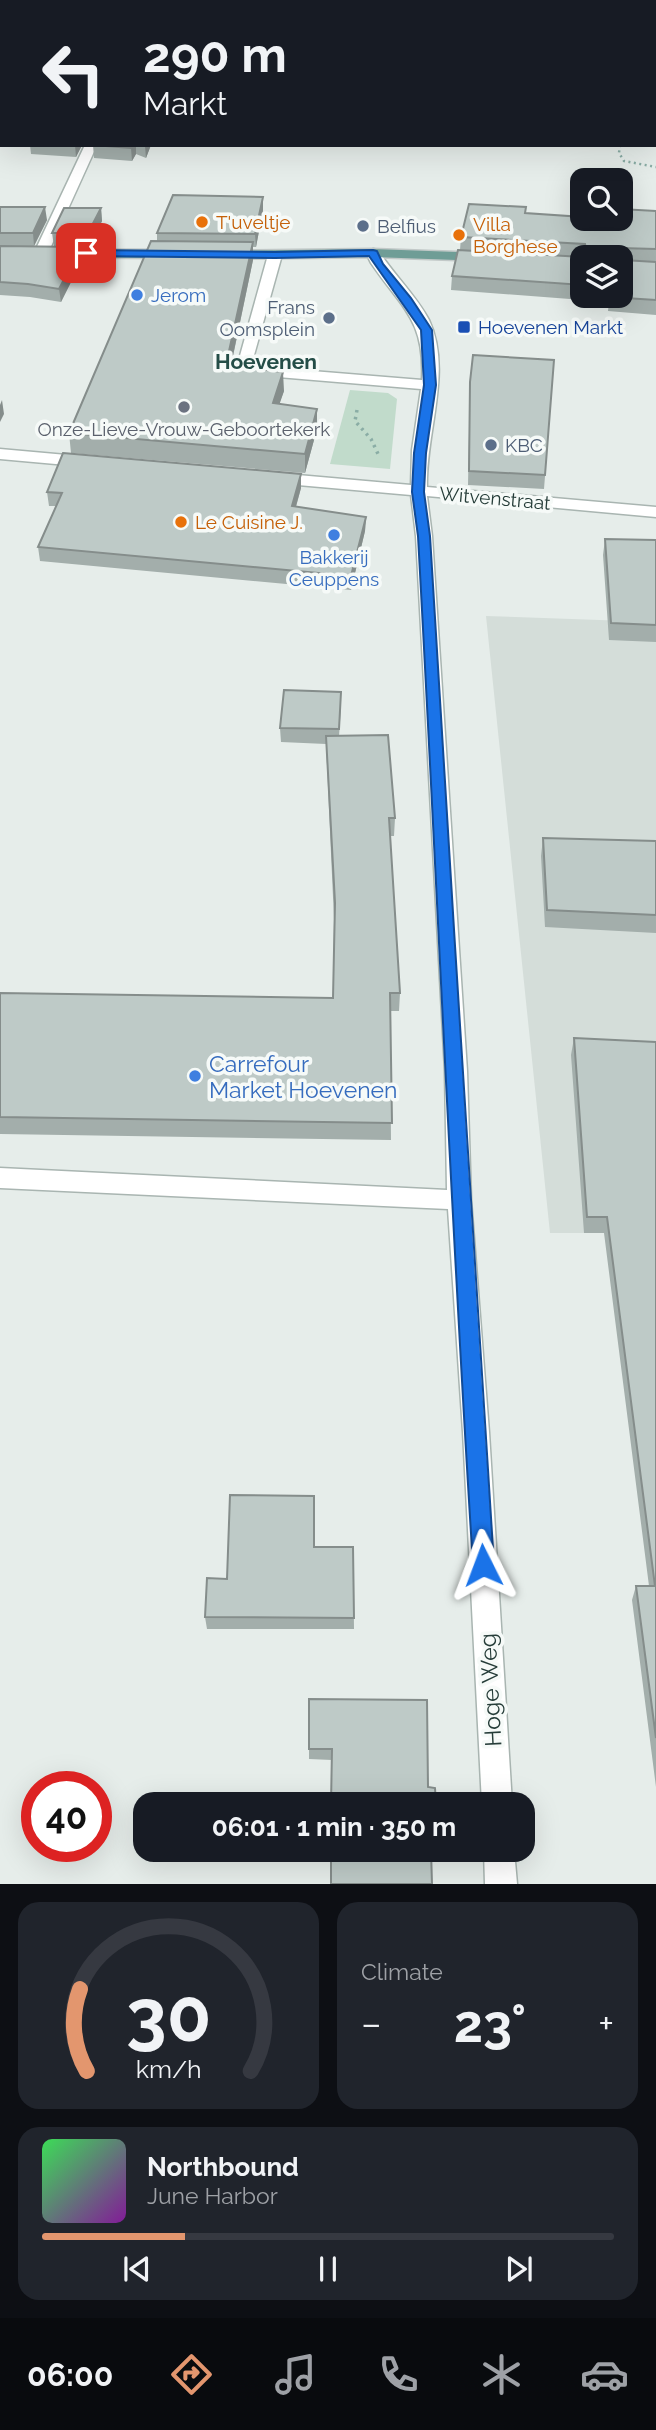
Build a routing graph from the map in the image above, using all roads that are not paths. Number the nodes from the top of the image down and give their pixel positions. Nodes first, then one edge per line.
1 (90, 147) edge
2 (0, 253) edge
3 (41, 253) junction
4 (373, 253) junction
5 (188, 255) edge
6 (214, 255) edge
7 (275, 255) junction
8 (500, 258) edge
9 (430, 385) junction
10 (0, 454) edge
11 (108, 464) edge
12 (257, 477) edge
13 (418, 492) junction
14 (656, 512) edge
15 (0, 1178) edge
16 (459, 1200) junction
17 (496, 1792) edge
18 (500, 1862) edge
19 (501, 1884) edge

1 - 3 street
2 - 3 main road
3 - 5 main road
4 - 7 main road
4 - 8 main road
4 - 9 street, Hoge Weg
6 - 7 main road
7 - 9 street
9 - 13 street, Hoge Weg
10 - 11 street
12 - 13 street, Witvenstraat
13 - 14 street, Witvenstraat
13 - 16 street, Hoge Weg
15 - 16 street
16 - 17 street, Hoge Weg
18 - 19 street

